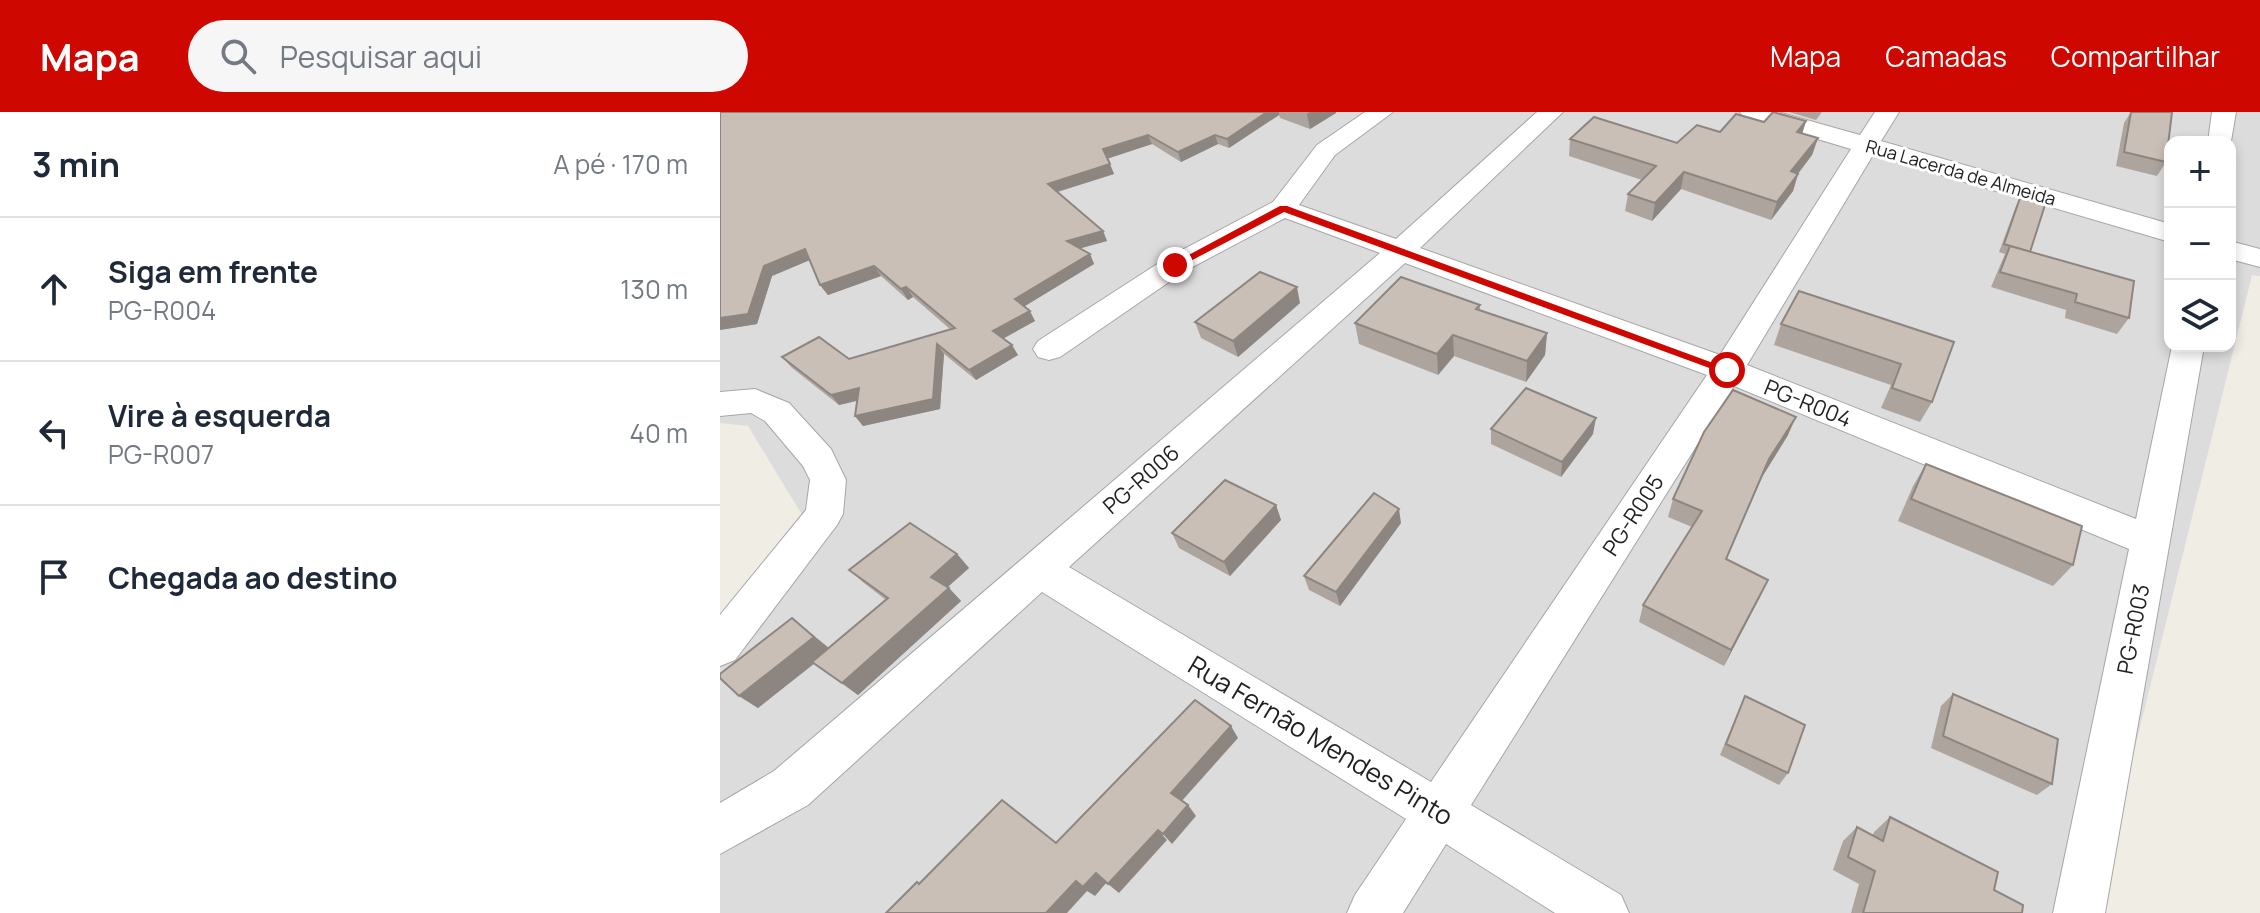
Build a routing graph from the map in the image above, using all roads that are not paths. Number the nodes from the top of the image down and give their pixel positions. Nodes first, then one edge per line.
1 (1381, 112) edge
2 (1551, 112) edge
3 (1752, 112) edge
4 (1887, 112) edge
5 (2224, 112) edge
6 (2222, 136) edge
7 (1866, 145) junction
8 (1283, 208) junction
9 (2164, 231) edge
10 (2236, 252) edge
11 (1398, 253) junction
12 (2260, 258) edge
13 (1049, 349) dead end
14 (2187, 352) edge
15 (1727, 370) junction
16 (720, 404) edge
17 (2150, 541) junction
18 (1039, 569) junction
19 (720, 647) edge
20 (1440, 812) junction
21 (720, 830) edge
22 (1373, 913) edge
23 (1603, 913) edge
24 (2079, 913) edge

1 - 8 street
2 - 11 street, PG-R006
3 - 7 street, Rua Lacerda de Almeida
4 - 7 street, PG-R005
5 - 6 street
7 - 9 street, Rua Lacerda de Almeida
7 - 15 street, PG-R005
8 - 11 street, PG-R004
8 - 13 street
10 - 12 street
11 - 15 street, PG-R004
11 - 18 street, PG-R006
14 - 17 street, PG-R003
15 - 17 street, PG-R004
15 - 20 street, PG-R005
16 - 19 street
17 - 24 street, PG-R003
18 - 20 street, Rua Fernão Mendes Pinto
18 - 21 street, PG-R006
20 - 22 street, PG-R005
20 - 23 street, Rua Fernão Mendes Pinto

